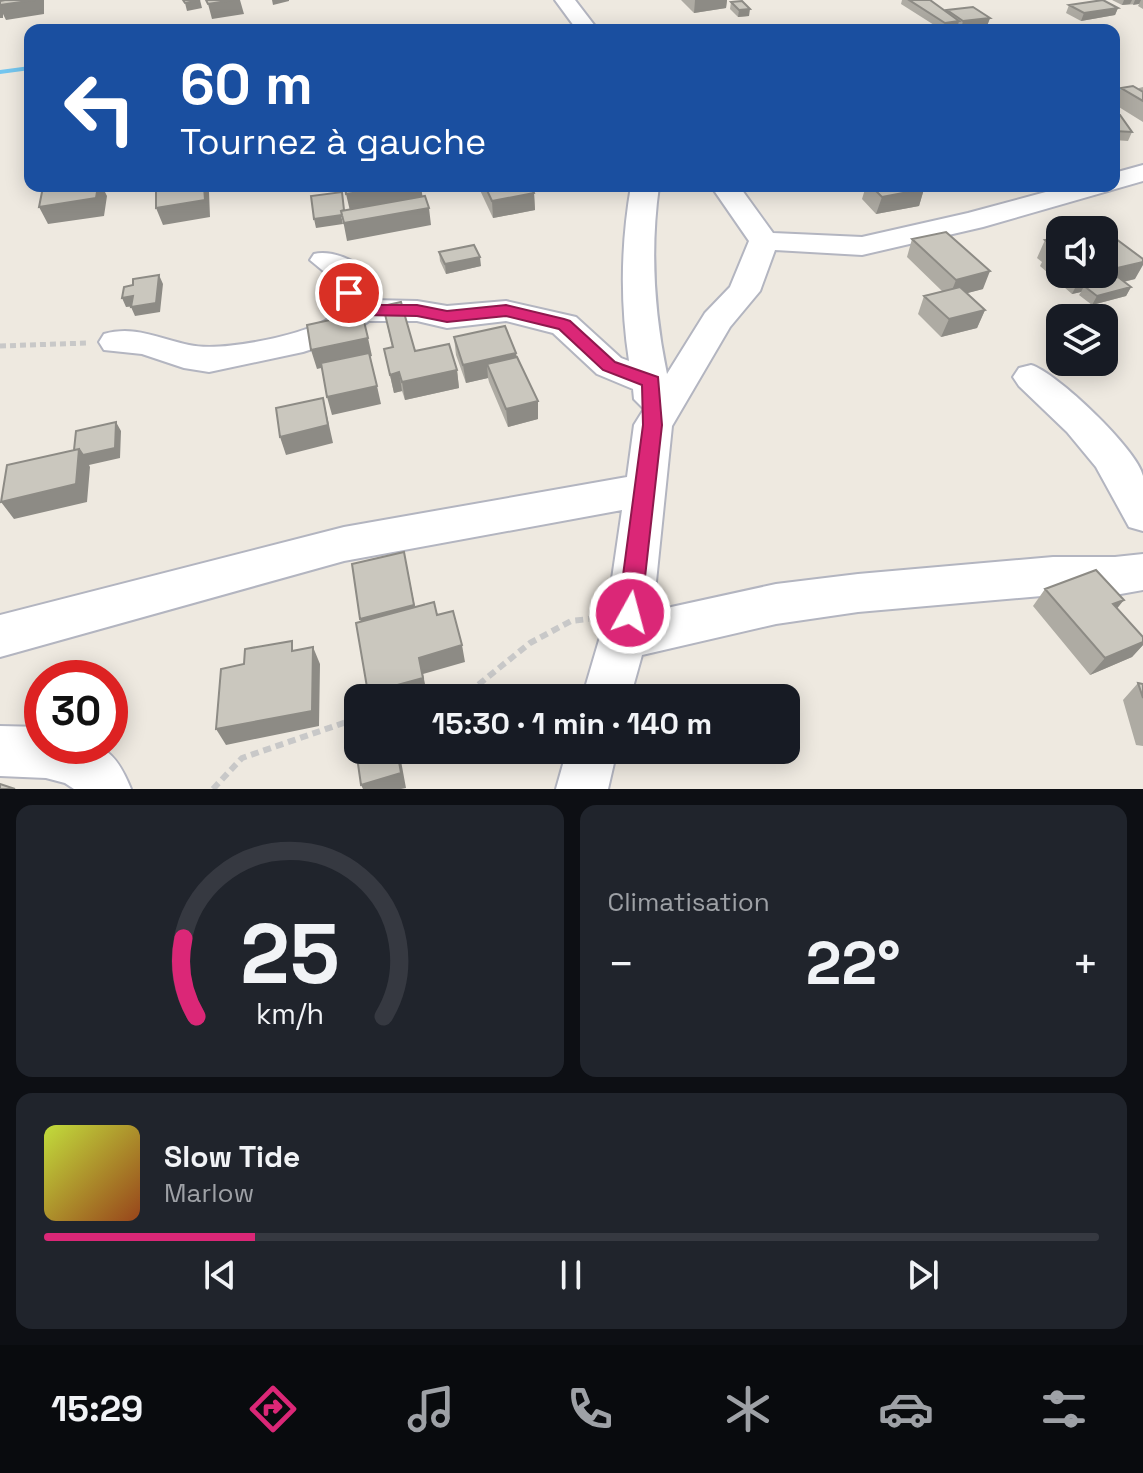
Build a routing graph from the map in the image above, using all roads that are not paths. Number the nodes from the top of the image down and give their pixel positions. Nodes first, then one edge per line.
1 (565, 0) edge
2 (583, 24) edge
3 (1143, 173) edge
4 (1120, 179) edge
5 (644, 192) edge
6 (729, 192) edge
7 (1077, 192) edge
8 (764, 241) junction
9 (325, 260) dead end
10 (362, 310) junction
11 (116, 342) road end
12 (1031, 377) dead end
13 (651, 382) junction
14 (653, 425) junction
15 (645, 490) junction
16 (1143, 515) edge
17 (1143, 572) edge
18 (627, 625) junction
19 (0, 636) edge
20 (610, 684) edge
21 (0, 751) edge
22 (588, 764) edge
23 (105, 789) edge
24 (582, 789) edge

1 - 2 street
3 - 4 street
5 - 13 street
6 - 8 street
7 - 8 street
8 - 14 street
9 - 10 street
10 - 11 street
10 - 13 street
12 - 16 street
13 - 14 street
14 - 15 street
15 - 18 street
15 - 19 street
17 - 18 street
18 - 20 street
21 - 23 street
22 - 24 street

